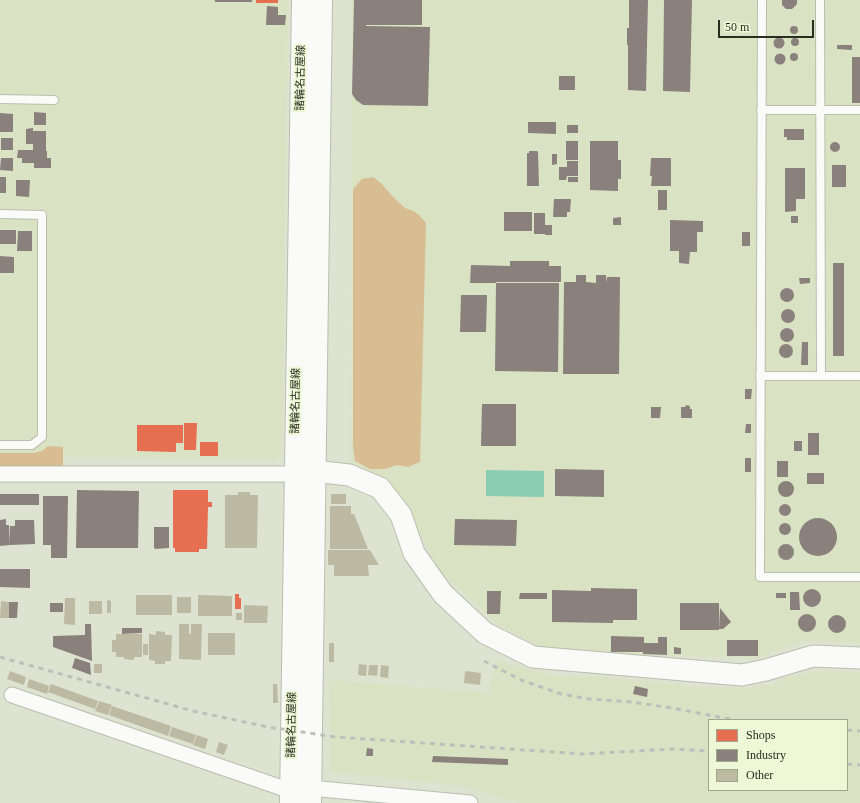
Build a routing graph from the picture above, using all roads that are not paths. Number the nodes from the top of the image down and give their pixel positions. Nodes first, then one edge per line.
1 (303, 0) edge
2 (322, 0) edge
3 (762, 0) edge
4 (820, 0) edge
5 (0, 99) edge
6 (54, 100) dead end
7 (761, 110) junction
8 (821, 110) junction
9 (860, 110) edge
10 (0, 214) edge
11 (760, 376) junction
12 (821, 376) junction
13 (860, 376) edge
14 (0, 445) edge
15 (305, 473) junction
16 (0, 474) edge
17 (860, 577) edge
18 (860, 658) edge
19 (12, 695) dead end
20 (301, 796) edge
21 (470, 803) edge

1 - 15 main road, 諸輪名古屋線
2 - 15 main road, 諸輪名古屋線
3 - 7 lane
4 - 8 lane
5 - 6 lane
7 - 8 lane
7 - 11 lane
8 - 9 lane
8 - 12 lane
10 - 14 lane
11 - 12 lane
11 - 17 lane
12 - 13 lane
15 - 16 street
15 - 18 street
15 - 20 main road, 諸輪名古屋線
19 - 20 street
20 - 21 street

